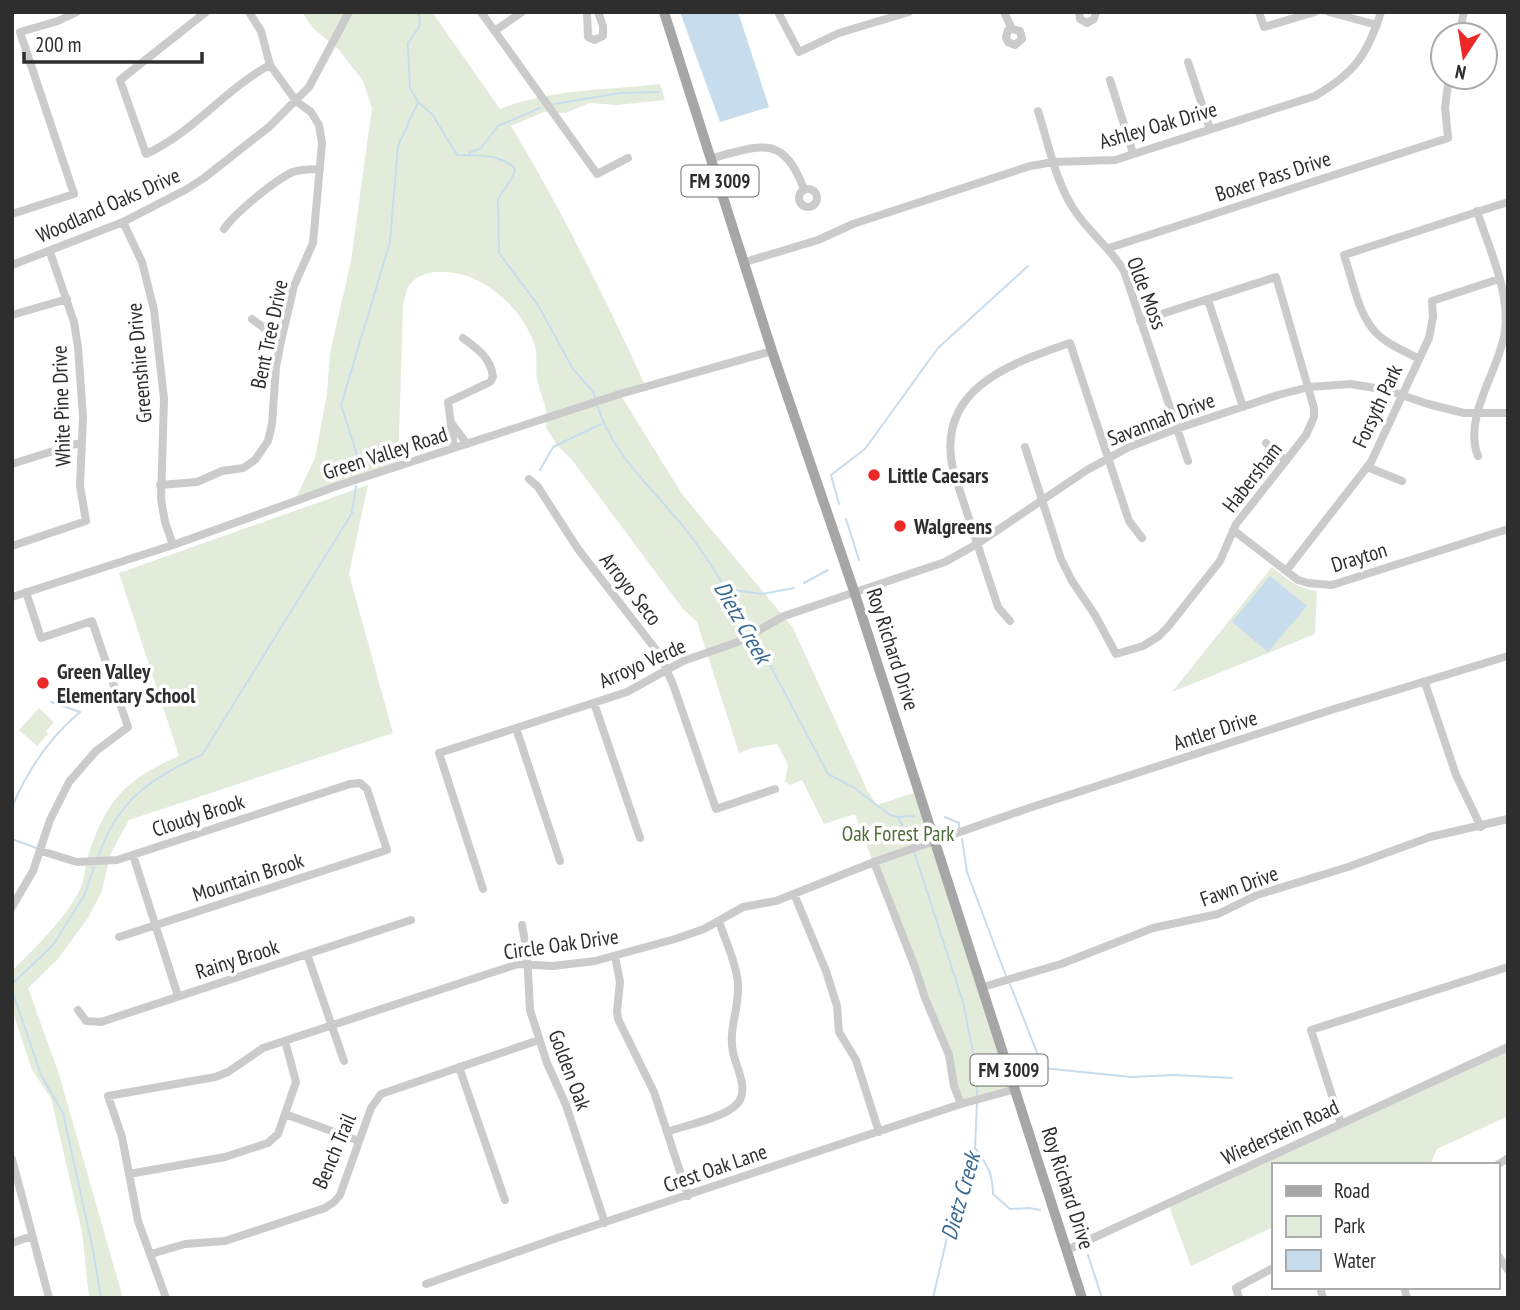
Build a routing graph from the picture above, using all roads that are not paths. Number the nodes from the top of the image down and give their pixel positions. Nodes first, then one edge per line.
1 (77, 12) edge
2 (206, 12) edge
3 (249, 12) edge
4 (349, 12) edge
5 (481, 12) edge
6 (522, 12) edge
7 (587, 12) edge
8 (598, 12) edge
9 (664, 12) edge
10 (778, 12) edge
11 (909, 12) edge
12 (1004, 12) edge
13 (1079, 12) edge
14 (1096, 12) edge
15 (1259, 12) edge
16 (1315, 12) edge
17 (1329, 12) edge
18 (1381, 12) edge
19 (1377, 24) junction
20 (1012, 29) dead end
21 (496, 30) junction
22 (1188, 62) dead end
23 (270, 65) junction
24 (1110, 80) dead end
25 (1448, 91) edge
26 (296, 101) junction
27 (1038, 111) dead end
28 (1210, 129) junction
29 (1133, 153) junction
30 (628, 158) dead end
31 (713, 159) junction
32 (1054, 162) junction
33 (320, 169) junction
34 (804, 189) dead end
35 (1508, 202) edge
36 (1477, 211) junction
37 (12, 214) edge
38 (122, 222) junction
39 (224, 229) dead end
40 (1109, 248) junction
41 (50, 252) junction
42 (745, 262) junction
43 (13, 264) edge
44 (1499, 279) junction
45 (67, 299) junction
46 (1208, 300) junction
47 (12, 315) edge
48 (252, 319) dead end
49 (1140, 320) junction
50 (463, 338) dead end
51 (281, 341) junction
52 (772, 351) junction
53 (1498, 353) junction
54 (1508, 357) edge
55 (1419, 359) junction
56 (1309, 387) junction
57 (1403, 395) junction
58 (1243, 407) junction
59 (1508, 413) edge
60 (1478, 414) junction
61 (452, 424) junction
62 (1177, 429) junction
63 (82, 443) junction
64 (1266, 443) dead end
65 (467, 444) junction
66 (1025, 447) dead end
67 (454, 448) junction
68 (1478, 456) dead end
69 (1107, 458) junction
70 (1188, 461) dead end
71 (1286, 461) junction
72 (12, 464) edge
73 (1367, 467) junction
74 (529, 479) dead end
75 (1402, 481) dead end
76 (160, 485) junction
77 (1043, 500) junction
78 (1508, 529) edge
79 (1233, 530) junction
80 (1142, 538) dead end
81 (977, 544) junction
82 (173, 545) junction
83 (12, 547) edge
84 (1286, 571) junction
85 (854, 591) junction
86 (26, 592) junction
87 (12, 597) edge
88 (1010, 621) dead end
89 (1508, 656) edge
90 (667, 668) junction
91 (1425, 683) junction
92 (594, 703) junction
93 (516, 728) junction
94 (775, 789) dead end
95 (1508, 819) edge
96 (1481, 827) junction
97 (640, 838) dead end
98 (935, 842) junction
99 (387, 850) joint
100 (41, 851) junction
101 (134, 855) junction
102 (560, 861) dead end
103 (874, 862) junction
104 (483, 889) dead end
105 (794, 894) junction
106 (12, 907) edge
107 (411, 920) dead end
108 (719, 921) junction
109 (522, 925) dead end
110 (156, 926) junction
111 (119, 937) dead end
112 (307, 954) junction
113 (615, 956) junction
114 (528, 965) junction
115 (1508, 967) edge
116 (983, 987) junction
117 (178, 996) junction
118 (78, 1010) dead end
119 (332, 1026) junction
120 (539, 1040) junction
121 (285, 1041) junction
122 (1508, 1047) edge
123 (344, 1061) dead end
124 (459, 1067) junction
125 (1016, 1089) junction
126 (961, 1104) junction
127 (285, 1114) junction
128 (1340, 1124) junction
129 (667, 1132) junction
130 (879, 1132) junction
131 (359, 1141) junction
132 (12, 1159) edge
133 (129, 1174) junction
134 (688, 1196) junction
135 (505, 1200) dead end
136 (605, 1223) junction
137 (32, 1236) junction
138 (12, 1243) edge
139 (1067, 1250) junction
140 (151, 1254) junction
141 (1272, 1269) edge
142 (426, 1284) dead end
143 (49, 1298) edge
144 (166, 1298) edge
145 (1083, 1298) edge
146 (1239, 1298) edge

1 - 37 street
2 - 23 street
3 - 23 street, Bent Tree Drive
4 - 26 street, Woodland Oaks Drive
5 - 21 street
6 - 21 street
7 - 8 street
9 - 31 main road, Roy Richard Drive / FM 3009
10 - 11 street
12 - 20 street
13 - 14 street
15 - 16 street
17 - 19 street
18 - 19 street, Ashley Oak Drive
19 - 28 street, Ashley Oak Drive
21 - 30 street
22 - 28 street
23 - 26 street, Bent Tree Drive
24 - 29 street
25 - 40 street, Boxer Pass Drive
26 - 33 street, Bent Tree Drive
26 - 38 street, Woodland Oaks Drive
27 - 32 street, Olde Moss
28 - 29 street, Ashley Oak Drive
29 - 32 street, Ashley Oak Drive
31 - 34 street
31 - 42 main road, Roy Richard Drive / FM 3009
32 - 40 street, Olde Moss
32 - 42 street, Ashley Oak Drive
33 - 39 street
33 - 51 street, Bent Tree Drive
35 - 36 street
36 - 44 street
36 - 55 street
38 - 41 street, Woodland Oaks Drive
38 - 76 street, Greenshire Drive
40 - 49 street, Olde Moss
41 - 43 street, Woodland Oaks Drive
41 - 45 street, White Pine Drive
42 - 52 main road, Roy Richard Drive / FM 3009
44 - 53 street
44 - 55 street, Forsyth Park
45 - 47 street
45 - 63 street, White Pine Drive
46 - 49 street
46 - 56 street, Habersham
46 - 58 street
48 - 51 street
49 - 62 street, Olde Moss
50 - 61 street
51 - 76 street, Bent Tree Drive
52 - 65 street, Green Valley Road
52 - 85 main road, Roy Richard Drive / FM 3009
53 - 54 street
53 - 60 street
55 - 57 street, Forsyth Park
56 - 57 street, Savannah Drive
56 - 58 street, Savannah Drive
56 - 71 street, Habersham
57 - 60 street, Savannah Drive
57 - 73 street, Forsyth Park
58 - 62 street, Savannah Drive
59 - 60 street, Savannah Drive
60 - 68 street
61 - 65 street
61 - 67 street
62 - 69 street, Savannah Drive
62 - 70 street, Olde Moss
63 - 72 street
63 - 83 street, White Pine Drive
64 - 71 street
65 - 67 street, Green Valley Road
66 - 77 street
67 - 82 street, Green Valley Road
69 - 77 street, Savannah Drive
69 - 80 street
69 - 81 street
71 - 79 street, Habersham
73 - 75 street
73 - 84 street, Forsyth Park
74 - 90 street, Arroyo Seco
76 - 82 street, Greenshire Drive
77 - 79 street, Habersham
77 - 81 street, Savannah Drive
78 - 84 street, Drayton
79 - 84 street, Drayton
81 - 85 street, Savannah Drive
81 - 88 street
82 - 86 street, Green Valley Road
85 - 90 street, Arroyo Verde
85 - 98 main road, Roy Richard Drive / FM 3009
86 - 87 street, Green Valley Road
86 - 100 street
89 - 91 street, Antler Drive
90 - 92 street, Arroyo Verde
90 - 94 street, Arroyo Seco
91 - 96 street
91 - 98 street, Antler Drive
92 - 93 street, Arroyo Verde
92 - 97 street
93 - 102 street
93 - 104 street, Arroyo Verde
95 - 96 street, Fawn Drive
96 - 116 street, Fawn Drive
98 - 103 street, Circle Oak Drive
98 - 116 main road, Roy Richard Drive / FM 3009
99 - 101 street, Cloudy Brook
99 - 110 street, Mountain Brook
100 - 101 street, Cloudy Brook
100 - 106 street
101 - 110 street
103 - 105 street, Circle Oak Drive
103 - 126 street
105 - 108 street, Circle Oak Drive
105 - 130 street
107 - 112 street, Rainy Brook
108 - 113 street, Circle Oak Drive
108 - 129 street
109 - 114 street, Golden Oak
110 - 111 street, Mountain Brook
110 - 117 street
112 - 117 street, Rainy Brook
112 - 119 street
113 - 114 street, Circle Oak Drive
113 - 129 street
114 - 119 street, Circle Oak Drive
114 - 120 street, Golden Oak
115 - 128 street
116 - 125 main road, Roy Richard Drive / FM 3009
117 - 118 street, Rainy Brook
119 - 121 street, Circle Oak Drive
119 - 123 street
120 - 124 street, Bench Trail
120 - 136 street, Golden Oak
121 - 127 street
121 - 133 street, Circle Oak Drive
122 - 128 street, Wiederstein Road
124 - 131 street, Bench Trail
124 - 135 street
125 - 126 street, Crest Oak Lane
125 - 139 main road, Roy Richard Drive / FM 3009
126 - 130 street, Crest Oak Lane
127 - 131 street
127 - 133 street
128 - 139 street, Wiederstein Road
129 - 134 street
130 - 134 street, Crest Oak Lane
131 - 140 street, Bench Trail
132 - 137 street
133 - 140 street
134 - 136 street, Crest Oak Lane
136 - 142 street, Crest Oak Lane
137 - 138 street
137 - 143 street
139 - 145 main road, Roy Richard Drive / FM 3009
140 - 144 street
141 - 146 street

